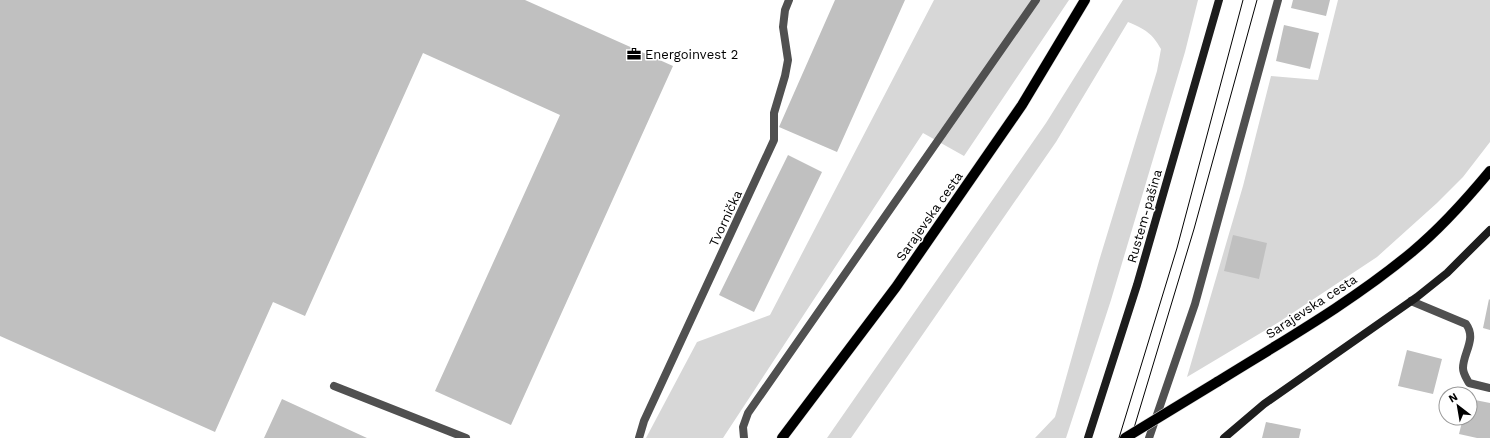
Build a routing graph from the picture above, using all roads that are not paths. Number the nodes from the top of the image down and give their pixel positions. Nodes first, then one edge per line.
1 (789, 0) edge
2 (1036, 0) edge
3 (1085, 0) edge
4 (1220, 0) edge
5 (1278, 0) edge
6 (1490, 171) edge
7 (1490, 230) edge
8 (1411, 301) junction
9 (334, 386) dead end
10 (1490, 388) edge
11 (466, 438) edge
12 (640, 438) edge
13 (744, 438) edge
14 (782, 438) edge
15 (1088, 438) edge
16 (1125, 438) edge
17 (1149, 438) edge
18 (1224, 438) edge

1 - 12 street, Tvornička
2 - 13 street
3 - 14 main road, Sarajevska cesta
4 - 15 main road, Rustem-pašina
5 - 17 street
6 - 16 main road, Sarajevska cesta, bridge
7 - 8 main road
8 - 10 street
8 - 18 main road
9 - 11 street

